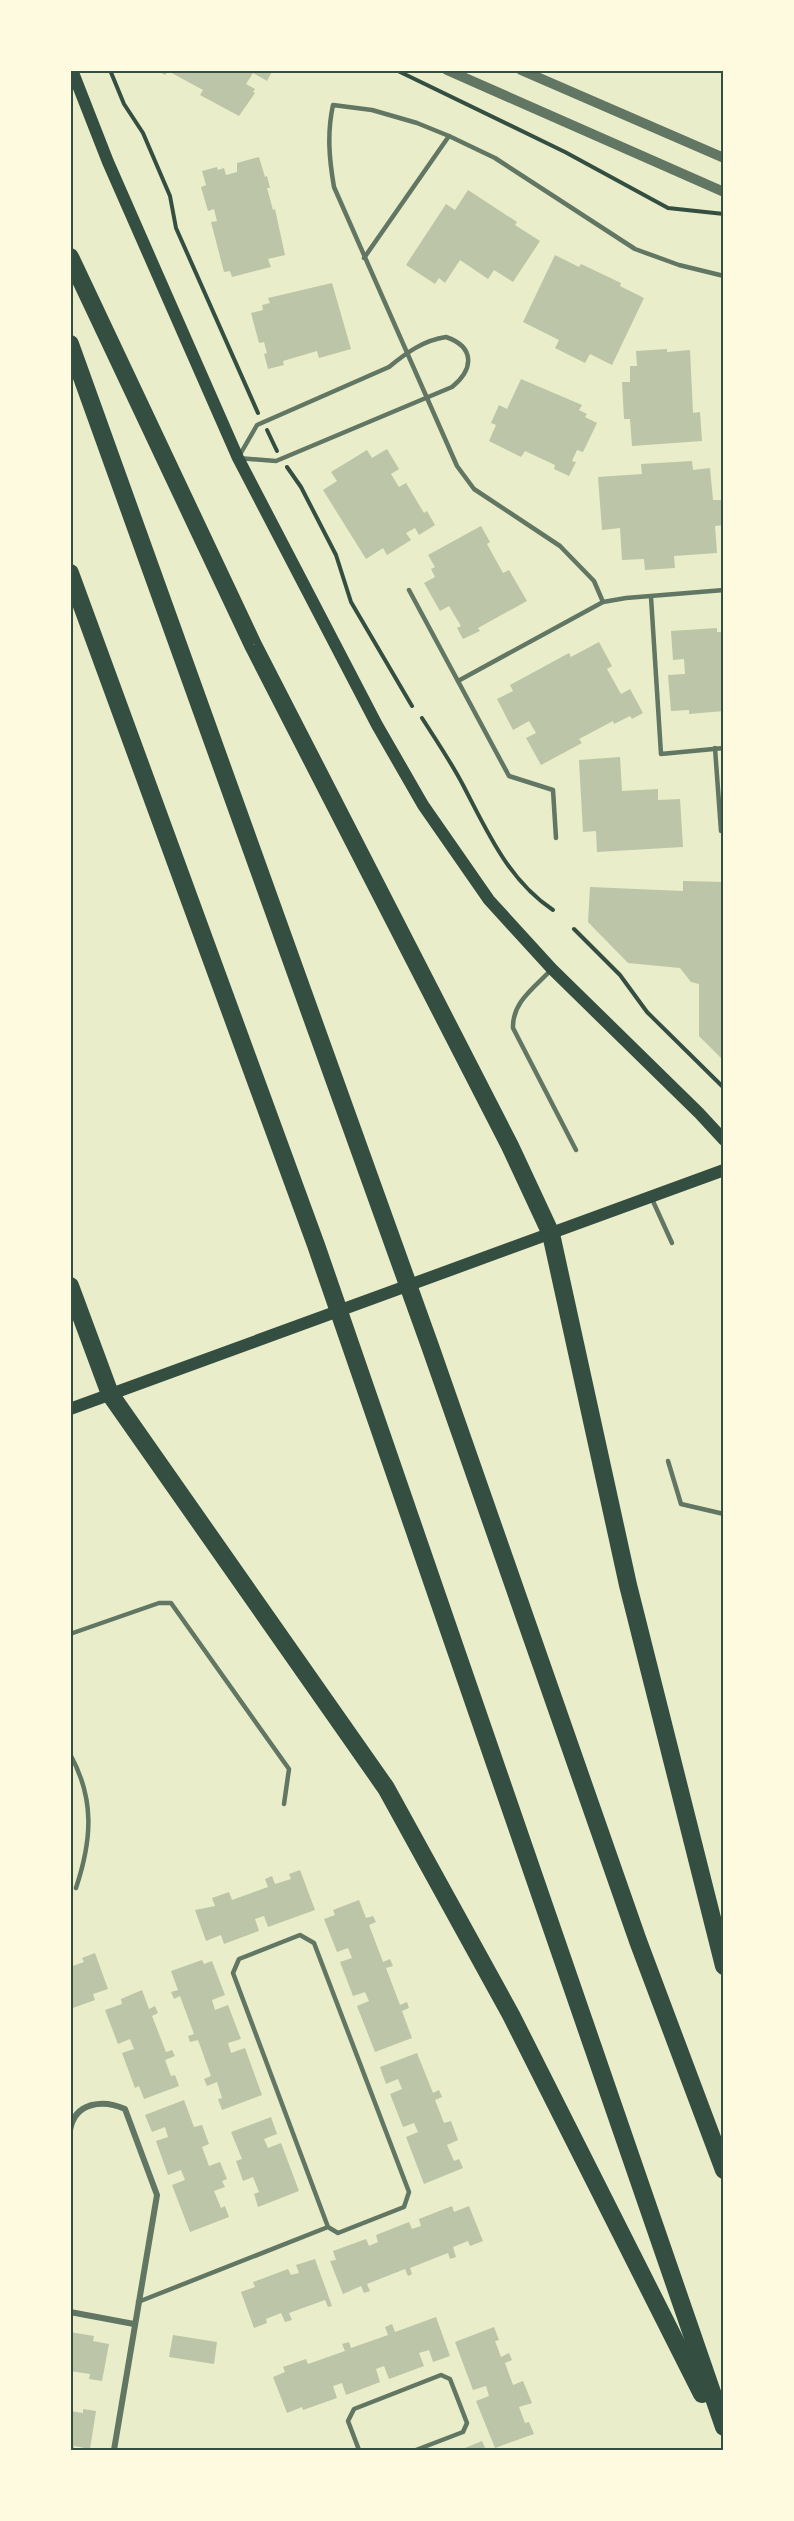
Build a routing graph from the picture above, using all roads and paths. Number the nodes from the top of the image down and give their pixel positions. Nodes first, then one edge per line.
1 (72, 70) edge
2 (110, 70) edge
3 (396, 70) edge
4 (447, 70) edge
5 (521, 70) edge
6 (449, 136) junction
7 (723, 158) edge
8 (723, 192) edge
9 (723, 214) edge
10 (70, 257) edge
11 (364, 258) junction
12 (723, 276) edge
13 (70, 344) edge
14 (407, 352) junction
15 (427, 398) junction
16 (263, 423) junction
17 (238, 458) junction
18 (281, 459) junction
19 (70, 573) edge
20 (409, 590) dead end
21 (723, 590) edge
22 (651, 597) junction
23 (603, 602) junction
24 (458, 681) junction
25 (412, 706) dead end
26 (422, 718) dead end
27 (715, 748) junction
28 (723, 748) edge
29 (723, 831) edge
30 (556, 838) dead end
31 (553, 910) dead end
32 (574, 929) dead end
33 (552, 969) junction
34 (723, 1088) edge
35 (723, 1140) edge
36 (576, 1150) dead end
37 (723, 1170) edge
38 (651, 1197) junction
39 (551, 1233) junction
40 (672, 1243) dead end
41 (70, 1286) edge
42 (110, 1394) junction
43 (70, 1409) edge
44 (669, 1461) dead end
45 (723, 1514) edge
46 (70, 1634) edge
47 (70, 1754) edge
48 (284, 1804) dead end
49 (76, 1888) dead end
50 (723, 1966) edge
51 (70, 2130) edge
52 (723, 2170) edge
53 (328, 2227) junction
54 (138, 2302) junction
55 (70, 2312) edge
56 (134, 2324) junction
57 (723, 2427) edge
58 (723, 2436) edge
59 (114, 2451) edge
60 (359, 2451) edge
61 (416, 2451) edge

1 - 17 main road
2 - 16 path
3 - 9 path
4 - 8 street
5 - 7 street
6 - 11 lane
6 - 11 lane
6 - 12 lane
10 - 39 highway
11 - 14 lane
13 - 52 highway
14 - 15 lane
14 - 15 lane
14 - 16 lane
15 - 18 lane
15 - 23 lane
16 - 17 lane
16 - 18 path
17 - 18 lane
17 - 33 main road
18 - 25 path
19 - 57 highway
20 - 24 lane
21 - 22 lane
22 - 23 lane
22 - 27 lane
23 - 24 lane
24 - 30 lane
26 - 31 path
27 - 28 lane
27 - 29 lane
32 - 34 path
33 - 35 main road
33 - 36 lane
37 - 38 main road
38 - 39 main road
38 - 40 lane
39 - 42 main road
39 - 50 highway
41 - 42 highway
42 - 43 main road
42 - 58 highway
44 - 45 lane
46 - 48 lane
47 - 49 lane
51 - 54 street
53 - 53 lane
53 - 54 lane
54 - 56 street
55 - 56 street
56 - 59 street
60 - 61 lane

